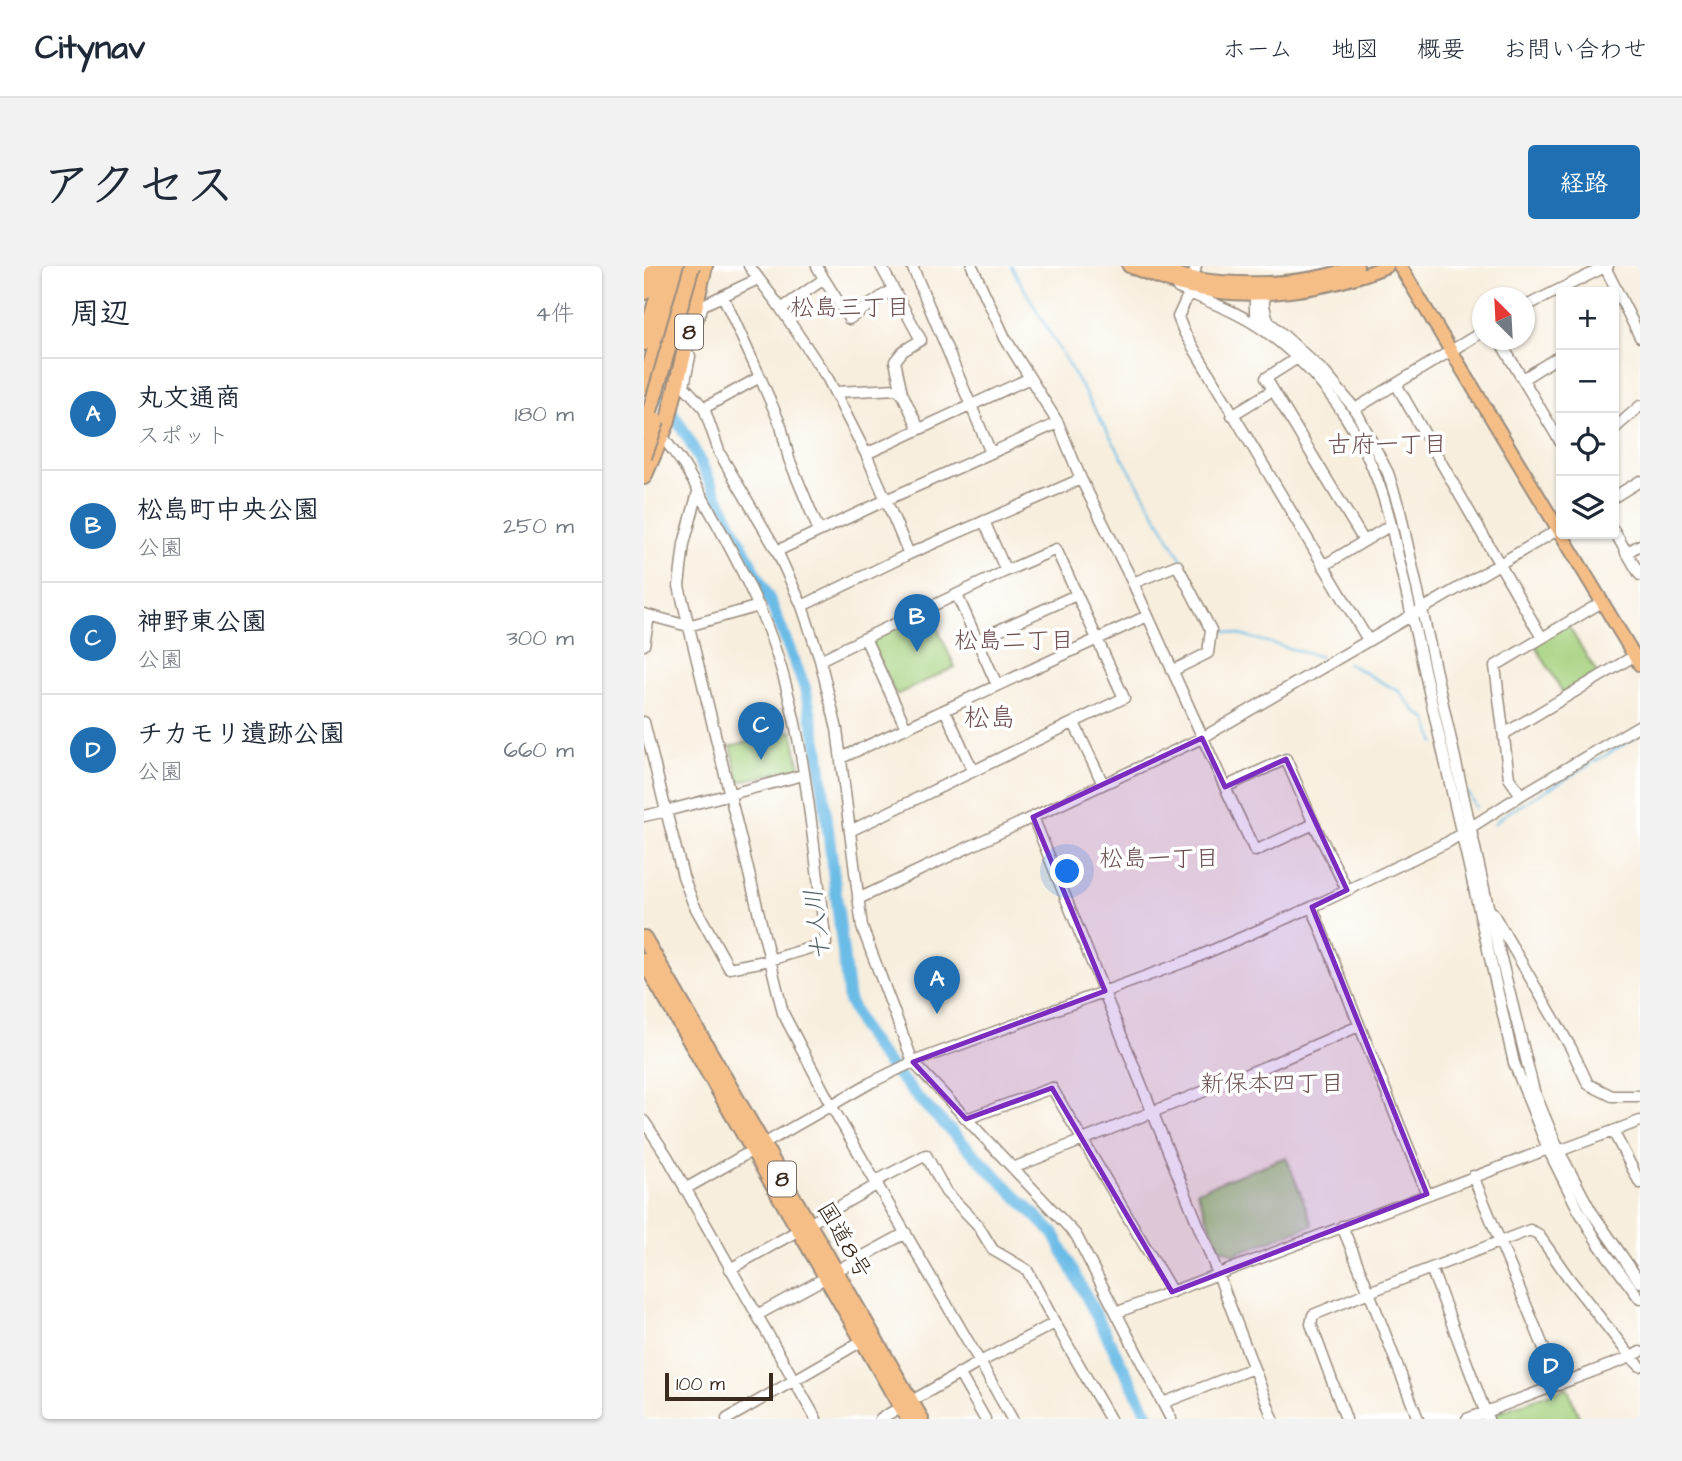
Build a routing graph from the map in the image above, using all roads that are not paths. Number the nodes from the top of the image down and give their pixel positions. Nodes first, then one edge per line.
1 (652, 266) edge
2 (666, 266) edge
3 (679, 266) edge
4 (692, 266) edge
5 (704, 266) edge
6 (750, 266) edge
7 (817, 266) edge
8 (881, 266) edge
9 (912, 266) edge
10 (972, 266) edge
11 (1129, 266) edge
12 (1357, 266) edge
13 (1387, 266) edge
14 (1400, 266) edge
15 (1606, 267) edge
16 (1152, 271) edge
17 (758, 279) junction
18 (824, 279) junction
19 (1192, 281) edge
20 (1576, 282) junction
21 (1259, 287) junction
22 (1578, 287) edge
23 (893, 289) junction
24 (644, 292) edge
25 (723, 296) junction
26 (1535, 302) edge
27 (781, 309) junction
28 (1264, 330) junction
29 (1640, 337) edge
30 (1472, 338) edge
31 (644, 343) edge
32 (1505, 350) edge
33 (1451, 351) junction
34 (1556, 358) edge
35 (1296, 359) junction
36 (760, 377) junction
37 (1030, 378) junction
38 (1523, 379) junction
39 (1395, 384) junction
40 (644, 387) edge
41 (678, 389) junction
42 (1273, 390) junction
43 (835, 392) junction
44 (902, 393) junction
45 (644, 400) edge
46 (970, 406) junction
47 (1640, 406) edge
48 (704, 408) junction
49 (1354, 409) junction
50 (1232, 415) junction
51 (1058, 423) junction
52 (1619, 425) edge
53 (919, 429) junction
54 (665, 430) junction
55 (644, 433) edge
56 (1556, 435) edge
57 (991, 453) junction
58 (866, 454) junction
59 (644, 457) edge
60 (644, 477) edge
61 (1081, 479) junction
62 (1640, 481) edge
63 (698, 492) junction
64 (1619, 494) edge
65 (886, 500) junction
66 (984, 521) junction
67 (1556, 522) edge
68 (1391, 525) junction
69 (1556, 530) edge
70 (819, 531) junction
71 (1566, 539) edge
72 (1618, 539) edge
73 (1364, 541) junction
74 (1640, 545) edge
75 (777, 551) junction
76 (1626, 553) junction
77 (909, 554) junction
78 (1499, 564) junction
79 (1324, 566) junction
80 (1006, 571) junction
81 (1640, 575) edge
82 (1133, 583) junction
83 (957, 595) junction
84 (1076, 595) junction
85 (1602, 602) junction
86 (759, 606) junction
87 (802, 606) junction
88 (1422, 607) junction
89 (1411, 613) junction
90 (647, 615) edge
91 (1147, 616) junction
92 (688, 626) junction
93 (864, 638) junction
94 (1542, 638) junction
95 (1097, 639) junction
96 (977, 640) junction
97 (1368, 640) junction
98 (644, 645) edge
99 (820, 660) junction
100 (1637, 660) edge
101 (1172, 671) junction
102 (997, 685) junction
103 (945, 710) junction
104 (644, 722) edge
105 (1074, 723) junction
106 (1640, 725) edge
107 (906, 728) junction
108 (1503, 734) junction
109 (1202, 738) junction
110 (841, 758) junction
111 (973, 771) junction
112 (803, 775) junction
113 (1103, 784) junction
114 (1225, 787) junction
115 (730, 794) junction
116 (1521, 795) junction
117 (666, 811) junction
118 (644, 816) edge
119 (1033, 817) junction
120 (1314, 824) junction
121 (1471, 826) junction
122 (850, 831) junction
123 (1462, 835) junction
124 (1347, 890) junction
125 (858, 899) junction
126 (1487, 902) junction
127 (1312, 907) junction
128 (644, 938) edge
129 (770, 960) junction
130 (644, 961) edge
131 (644, 976) edge
132 (1105, 991) junction
133 (1359, 1026) junction
134 (691, 1044) junction
135 (913, 1062) junction
136 (1640, 1096) edge
137 (831, 1105) junction
138 (1152, 1111) junction
139 (966, 1119) junction
140 (644, 1121) edge
141 (1640, 1121) edge
142 (1613, 1131) junction
143 (1083, 1140) junction
144 (758, 1147) junction
145 (1548, 1149) junction
146 (1559, 1151) junction
147 (1013, 1168) junction
148 (1473, 1176) junction
149 (1639, 1178) edge
150 (877, 1182) junction
151 (685, 1189) junction
152 (1427, 1194) junction
153 (1342, 1226) junction
154 (804, 1227) junction
155 (906, 1233) junction
156 (1500, 1241) junction
157 (1431, 1268) junction
158 (730, 1269) junction
159 (831, 1274) junction
160 (1218, 1274) junction
161 (1640, 1282) edge
162 (1172, 1292) junction
163 (1369, 1292) junction
164 (1640, 1299) edge
165 (1118, 1312) junction
166 (757, 1315) junction
167 (1055, 1323) junction
168 (862, 1341) junction
169 (1635, 1354) edge
170 (980, 1362) junction
171 (1640, 1366) edge
172 (1253, 1368) junction
173 (959, 1373) junction
174 (794, 1380) junction
175 (1559, 1385) junction
176 (1163, 1403) junction
177 (906, 1409) edge
178 (1487, 1416) edge
179 (727, 1419) edge
180 (816, 1419) edge
181 (880, 1419) edge
182 (921, 1419) edge
183 (985, 1419) edge
184 (1012, 1419) edge
185 (1110, 1419) edge
186 (1171, 1419) edge
187 (1273, 1419) edge
188 (1346, 1419) edge
189 (1418, 1419) edge
190 (1468, 1419) edge

1 - 24 highway
2 - 31 highway
3 - 40 highway
4 - 55 highway, 8, bridge
5 - 41 highway, 8
5 - 59 highway, bridge
6 - 17 street
7 - 18 street
8 - 23 street
9 - 46 street
10 - 37 street
11 - 16 main road
12 - 21 main road
13 - 21 main road
14 - 33 main road
15 - 20 street
15 - 29 street
16 - 19 main road
17 - 25 street
17 - 27 street
18 - 23 street
18 - 27 street
19 - 21 main road
19 - 28 street
19 - 50 street
20 - 22 street
20 - 26 street
21 - 28 street
21 - 49 street
23 - 44 street
25 - 36 street
25 - 41 street
27 - 43 street
28 - 35 street
30 - 33 street
32 - 38 street
33 - 39 street
33 - 67 main road
34 - 38 street
35 - 42 street
35 - 68 street
36 - 48 street
36 - 70 street
37 - 46 street
37 - 51 street
38 - 56 street
39 - 49 street
39 - 78 street
41 - 48 street
41 - 54 highway, 8
42 - 50 street
42 - 73 street
43 - 44 street
43 - 58 street
44 - 53 street
45 - 54 street
46 - 53 street
46 - 57 street
47 - 52 street
48 - 75 street
49 - 88 street
50 - 79 street
51 - 57 street
51 - 61 street
53 - 58 street
54 - 60 highway, 8
54 - 63 street
57 - 65 street
58 - 65 street
61 - 66 street
61 - 82 street
62 - 64 street
63 - 86 street
63 - 92 street
65 - 70 street
65 - 77 street
66 - 77 street
66 - 80 street
68 - 73 street
68 - 89 street
69 - 78 street
70 - 75 street
71 - 85 main road
72 - 76 street
73 - 79 street
74 - 76 street
75 - 87 street
76 - 81 street
77 - 87 street
78 - 88 street
78 - 94 street
79 - 97 street
80 - 83 street
80 - 84 street
82 - 91 street
82 - 101 street
83 - 93 street
83 - 96 street
84 - 95 street
84 - 96 street
85 - 94 street
85 - 100 main road
86 - 92 street
86 - 112 street
87 - 99 street
88 - 89 street
88 - 121 street
89 - 97 street
89 - 123 street
90 - 92 street
90 - 98 street
91 - 95 street
91 - 101 street
92 - 115 street
93 - 99 street
93 - 107 street
94 - 108 street
95 - 102 street
95 - 105 street
96 - 102 street
97 - 109 street
99 - 110 street
100 - 108 street
101 - 109 street
102 - 103 street
103 - 107 street
103 - 111 street
104 - 117 street
105 - 111 street
105 - 113 street
106 - 116 street
107 - 110 street
108 - 116 street
109 - 113 street
109 - 114 street
110 - 122 street
111 - 122 street
112 - 115 street
112 - 129 street
113 - 119 street
114 - 120 street
114 - 120 street
115 - 117 street
115 - 129 street
116 - 121 street
117 - 118 street
117 - 129 street
119 - 125 street
119 - 132 street
120 - 124 street
121 - 123 street
121 - 126 street
122 - 125 street
123 - 124 street
123 - 145 street
124 - 127 street
125 - 135 street
126 - 136 street
126 - 146 street
127 - 132 street
127 - 133 street
128 - 144 highway, 国道8号 / 8
129 - 137 street
130 - 134 highway, 国道8号 / 8
131 - 134 highway
132 - 135 street
132 - 138 street
133 - 138 street
133 - 152 street
134 - 144 highway, 国道8号 / 8
135 - 137 street
135 - 139 street
137 - 144 street
137 - 150 street
138 - 143 street
138 - 160 street
139 - 143 street
139 - 147 street
140 - 151 street
141 - 142 street
142 - 146 street
142 - 149 street
143 - 147 street
143 - 162 street
144 - 151 street
144 - 154 highway, 国道8号 / 8
145 - 146 street
145 - 148 street
145 - 164 street
146 - 161 street
147 - 165 street
148 - 152 street
148 - 156 street
150 - 154 street
150 - 155 street
150 - 167 street
151 - 158 street
152 - 153 street
153 - 160 street
153 - 163 street
154 - 158 street
154 - 159 highway, 国道8号 / 8
155 - 159 street
155 - 170 street
156 - 157 street
156 - 169 street
156 - 175 street
157 - 163 street
157 - 178 street
158 - 166 street
159 - 166 street
159 - 168 highway, 国道8号 / 8
159 - 177 highway, 国道8号 / 8
160 - 162 street
160 - 172 street
162 - 165 street
163 - 188 street
163 - 189 street
165 - 176 street
166 - 174 street
167 - 170 street
167 - 185 street
168 - 174 street
168 - 177 highway, 国道8号 / 8
169 - 171 street
169 - 175 street
170 - 173 street
170 - 184 street
172 - 176 street
172 - 187 street
173 - 177 street
173 - 183 street
174 - 179 street
174 - 180 street
175 - 178 street
176 - 186 street
177 - 181 street
177 - 182 highway, 国道8号 / 8
178 - 190 street

